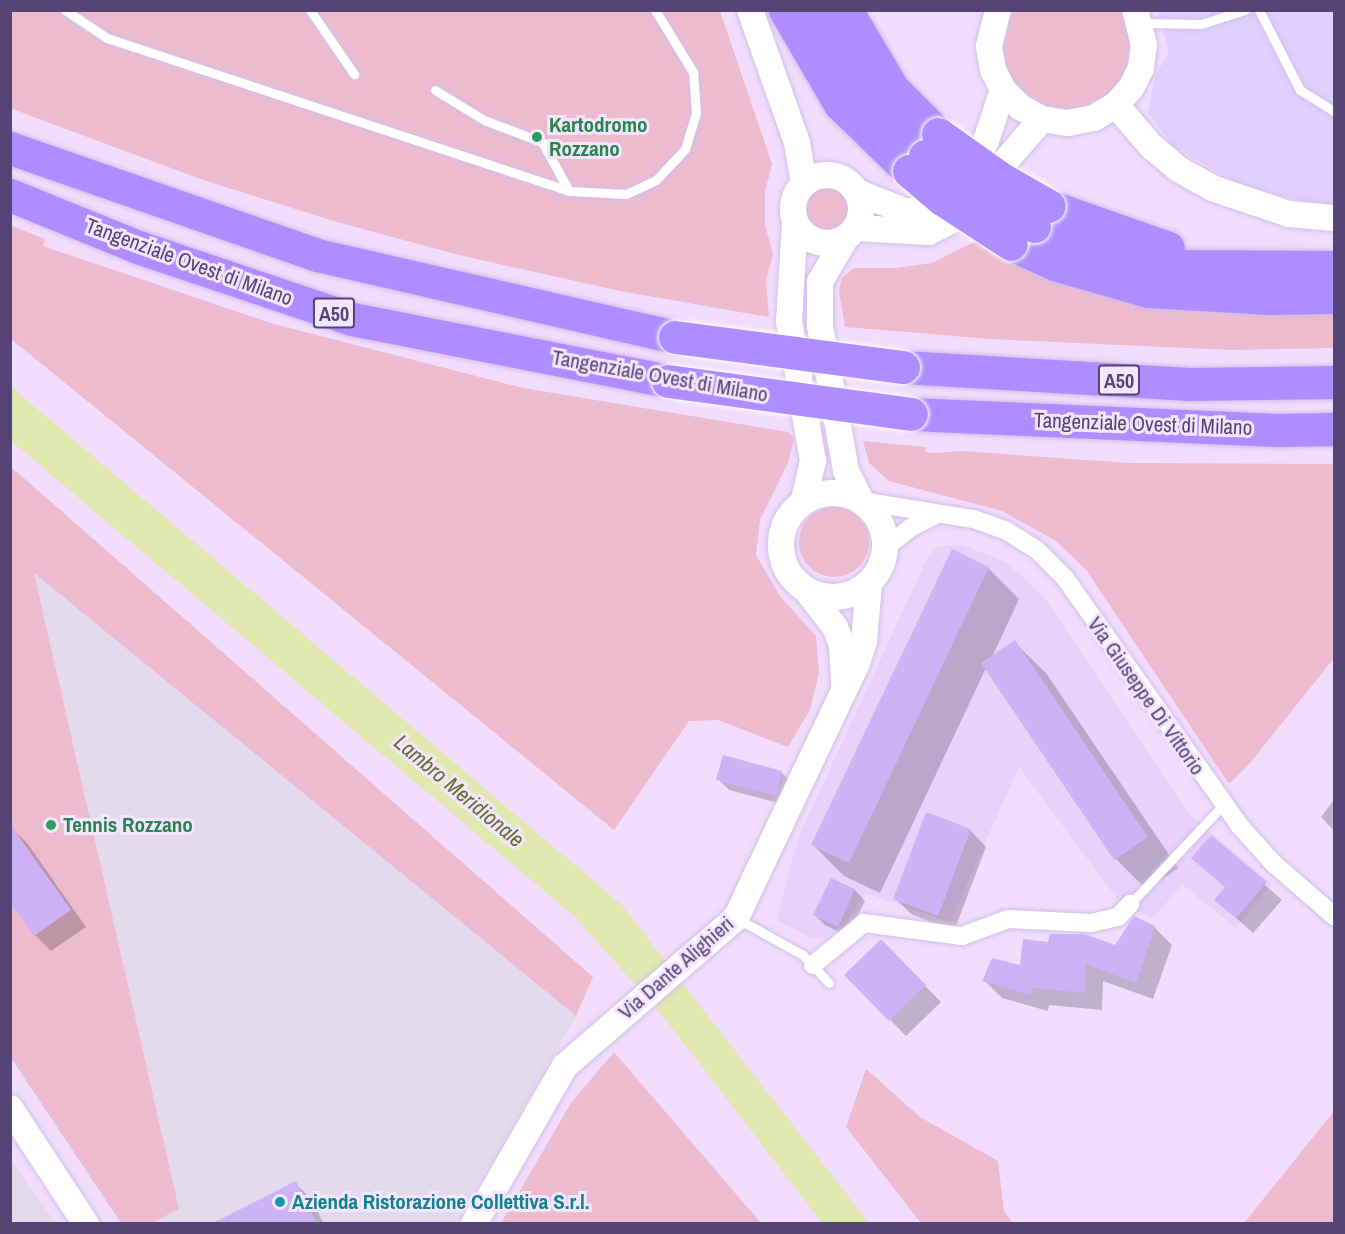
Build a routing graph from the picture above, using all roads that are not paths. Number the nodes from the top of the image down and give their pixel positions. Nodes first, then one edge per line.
1 (64, 10) edge
2 (310, 10) edge
3 (655, 10) edge
4 (750, 10) edge
5 (786, 10) edge
6 (814, 10) edge
7 (846, 10) edge
8 (998, 10) edge
9 (1245, 10) edge
10 (1259, 10) edge
11 (1138, 17) edge
12 (354, 74) dead end
13 (435, 90) dead end
14 (1003, 90) junction
15 (1116, 105) junction
16 (1335, 111) edge
17 (1042, 119) junction
18 (21, 152) edge
19 (924, 153) junction
20 (804, 183) junction
21 (569, 191) junction
22 (858, 192) junction
23 (13, 196) edge
24 (1335, 218) edge
25 (795, 223) junction
26 (1031, 226) junction
27 (850, 234) junction
28 (1335, 267) edge
29 (1335, 297) edge
30 (1335, 382) edge
31 (1335, 429) edge
32 (804, 500) junction
33 (861, 501) junction
34 (936, 515) junction
35 (886, 548) junction
36 (868, 584) junction
37 (808, 592) junction
38 (844, 690) junction
39 (1223, 804) junction
40 (1130, 904) joint
41 (1335, 916) edge
42 (736, 918) junction
43 (813, 965) junction
44 (829, 983) dead end
45 (10, 1108) edge
46 (86, 1224) edge
47 (474, 1224) edge

1 - 21 lane
2 - 12 lane
3 - 21 lane
4 - 20 street
5 - 19 highway
6 - 19 highway
7 - 19 highway
8 - 14 street
9 - 11 lane
10 - 16 lane
11 - 15 street
13 - 21 lane
14 - 17 street
14 - 22 street
15 - 17 street
15 - 24 street
17 - 27 street
18 - 30 highway, Tangenziale Ovest di Milano / A50, bridge
19 - 26 highway, bridge
19 - 26 highway, bridge
20 - 22 street
20 - 25 street
22 - 27 street
23 - 31 highway, Tangenziale Ovest di Milano / A50, bridge
25 - 27 street
25 - 32 street
26 - 28 highway
26 - 29 highway
27 - 33 street
32 - 33 street
32 - 37 street
33 - 34 street, Via Giuseppe Di Vittorio
33 - 35 street
34 - 35 street
34 - 39 street, Via Giuseppe Di Vittorio
35 - 36 street
36 - 37 street
36 - 38 street, Via Dante Alighieri
37 - 38 street, Via Dante Alighieri
38 - 42 street, Via Dante Alighieri
39 - 40 lane
39 - 41 street, Via Giuseppe Di Vittorio
40 - 43 street
42 - 43 lane
42 - 47 street, Via Dante Alighieri
43 - 44 lane
45 - 46 street

